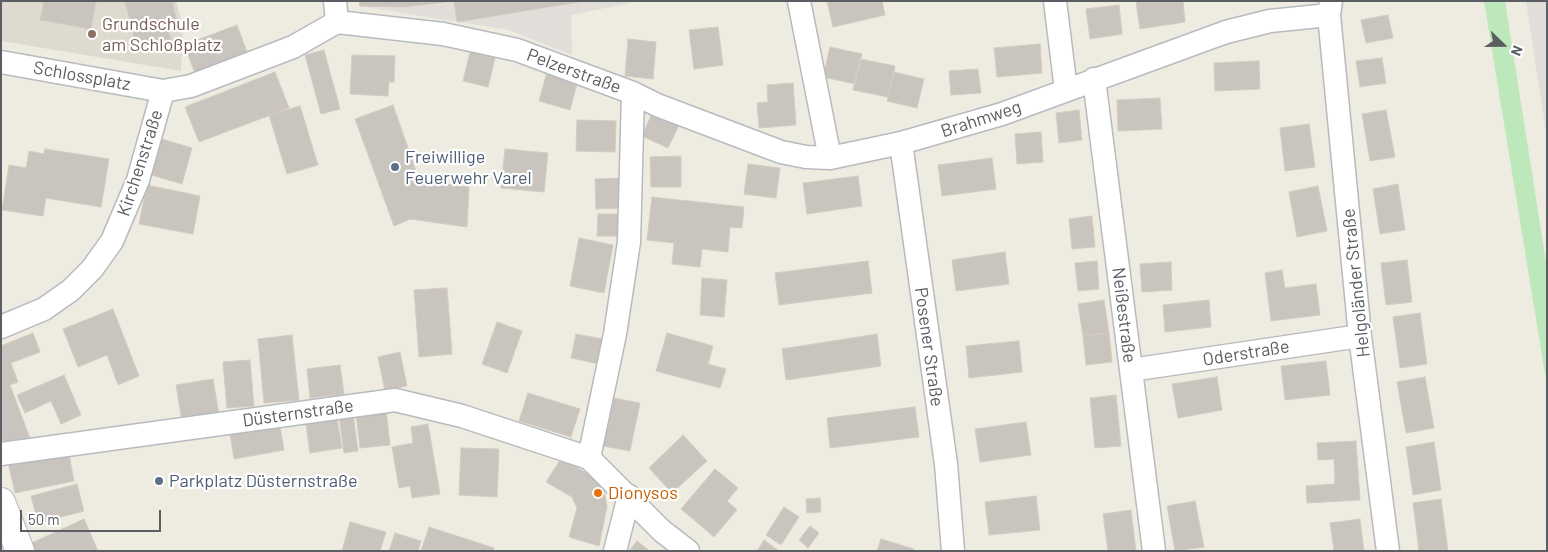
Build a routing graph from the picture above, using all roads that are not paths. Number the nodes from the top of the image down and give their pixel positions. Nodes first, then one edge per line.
1 (799, 1) edge
2 (1055, 1) edge
3 (1330, 8) edge
4 (336, 12) edge
5 (1, 62) edge
6 (1094, 79) junction
7 (1066, 90) junction
8 (163, 91) junction
9 (633, 93) junction
10 (901, 144) junction
11 (830, 158) junction
12 (1, 327) edge
13 (1360, 336) junction
14 (1131, 370) junction
15 (1, 454) edge
16 (589, 458) junction
17 (629, 496) junction
18 (1, 502) edge
19 (20, 551) edge
20 (615, 551) edge
21 (688, 551) edge
22 (953, 551) edge
23 (1154, 551) edge
24 (1388, 551) edge

1 - 11 street
2 - 7 street
3 - 6 street, Brahmweg
3 - 13 street, Helgoländer Straße
4 - 8 street, Pelzerstraße
4 - 9 street, Pelzerstraße
5 - 8 street, Schlossplatz
6 - 7 street, Brahmweg
6 - 14 street, Neißestraße
7 - 10 street, Brahmweg
8 - 12 street, Kirchenstraße
9 - 11 street, Brahmweg
9 - 16 street, Pelzerstraße
10 - 11 street, Brahmweg
10 - 22 street, Posener Straße
13 - 14 street, Oderstraße
13 - 24 street, Helgoländer Straße
14 - 23 street, Neißestraße
15 - 16 street, Düsternstraße
16 - 17 street
17 - 20 street
17 - 21 street
18 - 19 street

